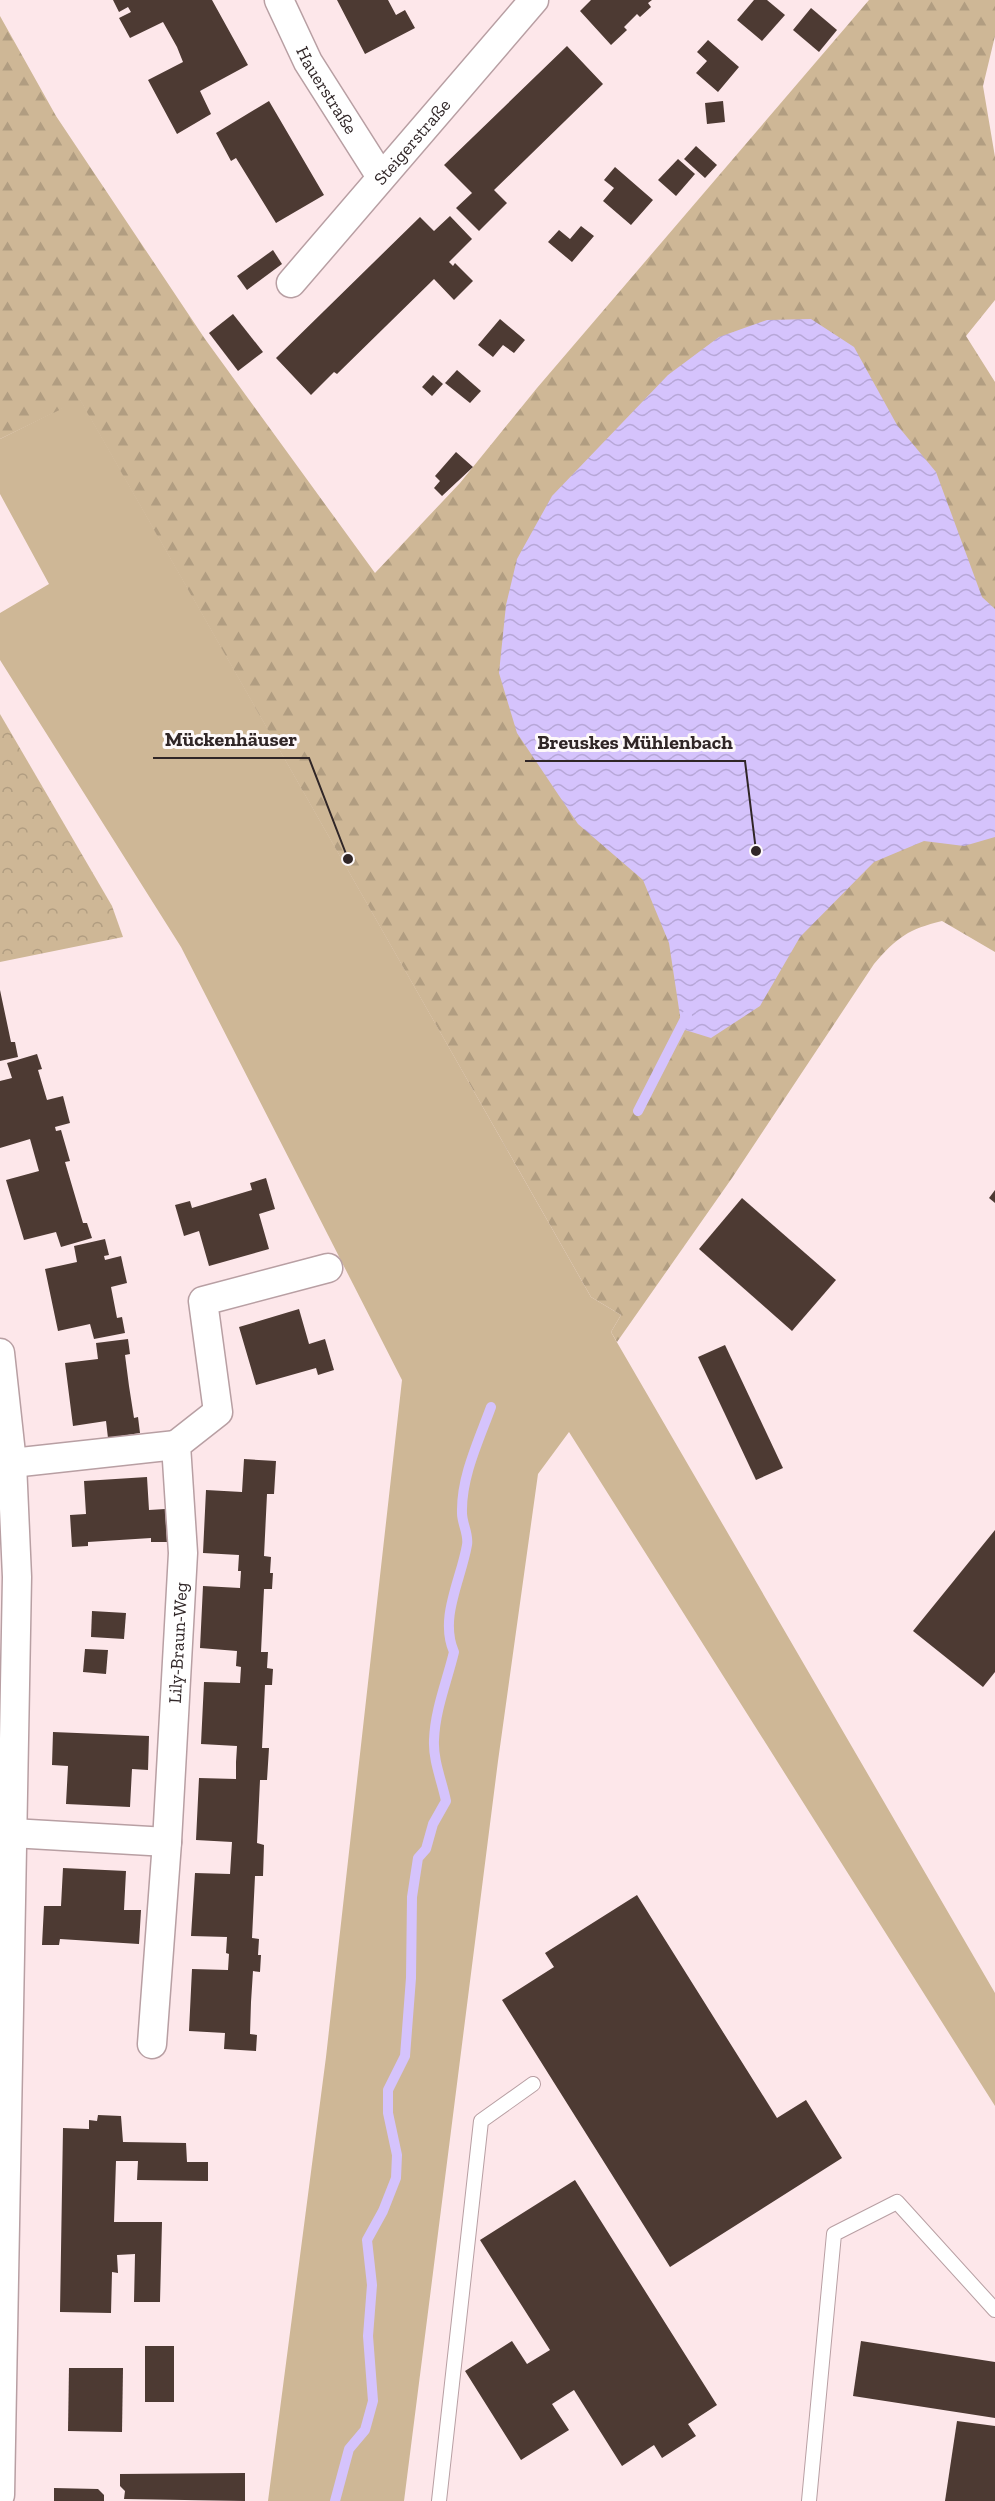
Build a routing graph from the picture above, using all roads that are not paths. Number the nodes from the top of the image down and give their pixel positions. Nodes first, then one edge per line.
1 (279, 0) edge
2 (534, 0) edge
3 (381, 177) junction
4 (291, 283) dead end
5 (328, 1268) dead end
6 (0, 1353) edge
7 (176, 1445) junction
8 (12, 1463) junction
9 (9, 1577) edge
10 (12, 1833) junction
11 (167, 1842) junction
12 (152, 2044) dead end
13 (533, 2084) dead end
14 (2, 2278) edge
15 (995, 2310) edge
16 (0, 2495) edge
17 (439, 2501) edge
18 (809, 2501) edge

1 - 3 street, Hauerstraße
2 - 3 street, Steigerstraße
3 - 4 street, Steigerstraße
5 - 7 street
6 - 8 street
7 - 8 street
7 - 11 street, Lily-Braun-Weg
8 - 9 street
9 - 10 street
10 - 11 street
10 - 14 street
11 - 12 street, Lily-Braun-Weg
13 - 17 lane
14 - 16 street
15 - 18 lane

